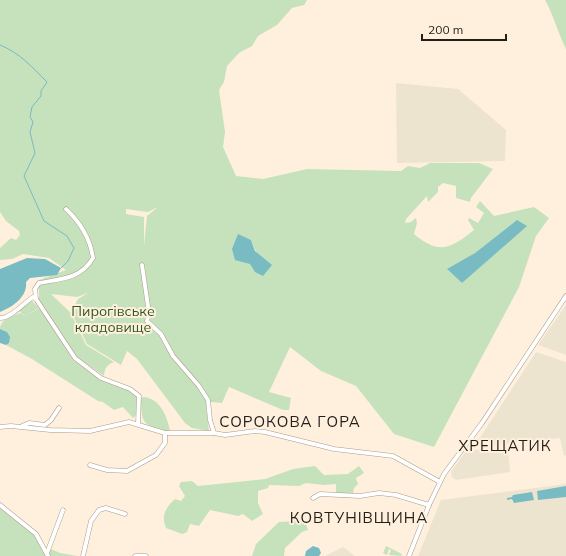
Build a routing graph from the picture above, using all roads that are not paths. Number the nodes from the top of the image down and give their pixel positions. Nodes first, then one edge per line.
1 (66, 209) dead end
2 (142, 265) dead end
3 (35, 296) junction
4 (566, 296) edge
5 (0, 318) edge
6 (59, 408) dead end
7 (138, 424) junction
8 (0, 427) edge
9 (22, 427) junction
10 (165, 433) junction
11 (214, 433) junction
12 (90, 465) dead end
13 (440, 482) junction
14 (313, 498) dead end
15 (0, 504) edge
16 (429, 506) junction
17 (63, 510) dead end
18 (125, 514) dead end
19 (47, 555) edge
20 (82, 556) edge
21 (135, 556) edge
22 (146, 556) edge
23 (409, 556) edge

1 - 3 street
2 - 11 street
3 - 5 street
3 - 7 street
4 - 13 street
6 - 9 street
7 - 9 street
7 - 10 street
8 - 9 street
10 - 11 street
10 - 12 street
11 - 13 street
13 - 16 street
14 - 16 street
15 - 19 street
16 - 23 street
17 - 19 street
18 - 20 street
21 - 22 street

